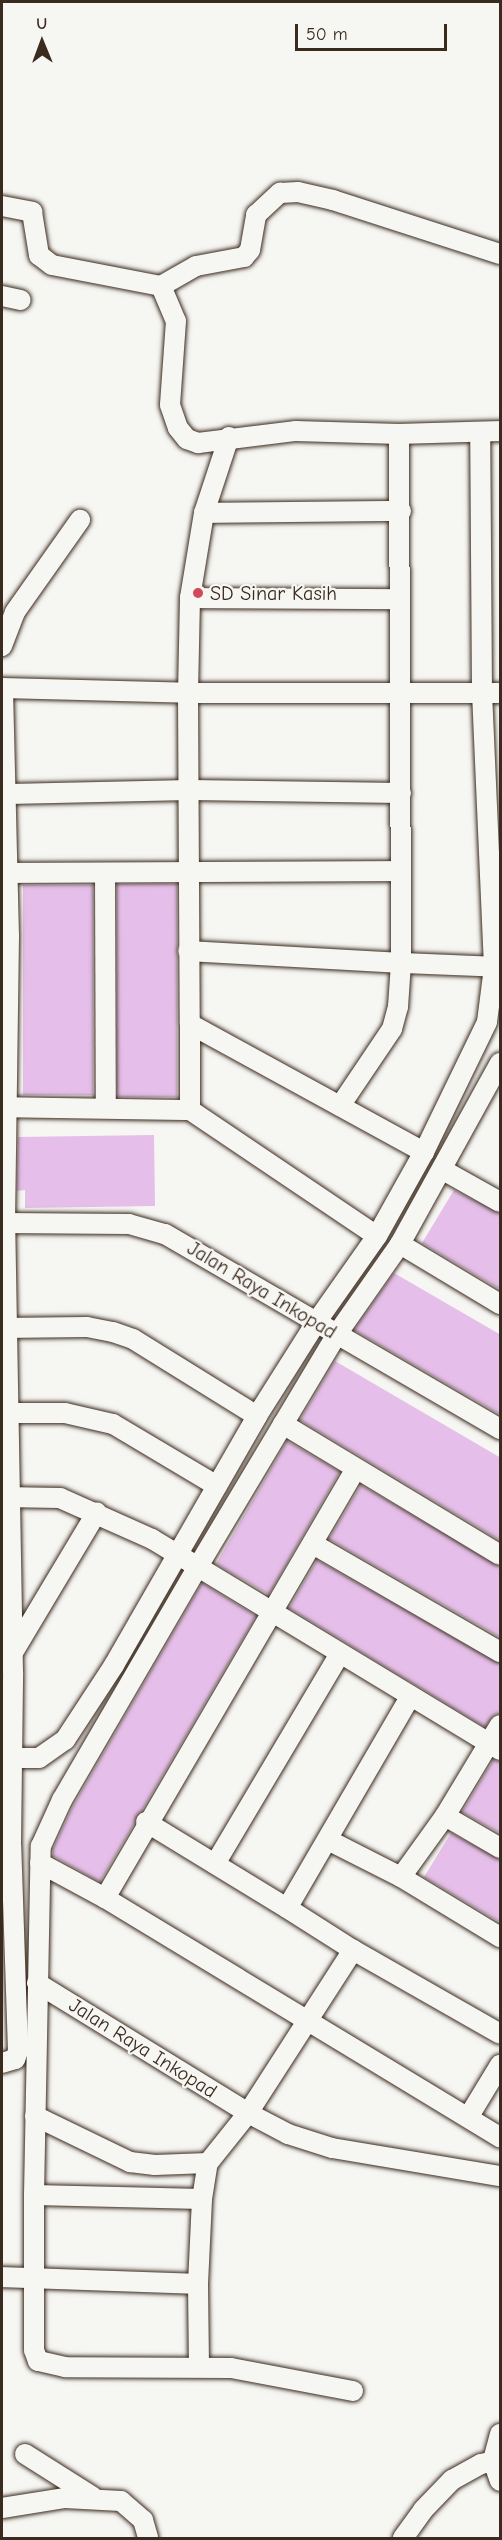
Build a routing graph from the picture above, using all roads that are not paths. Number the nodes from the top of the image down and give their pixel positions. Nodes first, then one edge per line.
1 (2, 206) edge
2 (501, 254) edge
3 (161, 286) junction
4 (501, 431) edge
5 (480, 432) junction
6 (399, 434) junction
7 (229, 437) junction
8 (401, 511) junction
9 (204, 513) junction
10 (80, 520) dead end
11 (190, 598) junction
12 (400, 599) junction
13 (2, 646) edge
14 (2, 688) edge
15 (188, 693) junction
16 (491, 693) edge
17 (401, 694) junction
18 (190, 790) junction
19 (401, 793) junction
20 (9, 794) junction
21 (188, 871) junction
22 (401, 871) junction
23 (9, 873) junction
24 (105, 873) junction
25 (5, 936) edge
26 (188, 951) junction
27 (400, 963) junction
28 (497, 967) edge
29 (4, 1021) edge
30 (190, 1024) junction
31 (501, 1063) edge
32 (340, 1106) junction
33 (4, 1107) edge
34 (106, 1107) junction
35 (190, 1110) junction
36 (424, 1152) junction
37 (442, 1170) junction
38 (501, 1203) edge
39 (3, 1223) edge
40 (377, 1236) junction
41 (400, 1244) junction
42 (501, 1304) edge
43 (317, 1321) junction
44 (5, 1328) edge
45 (337, 1334) junction
46 (6, 1413) edge
47 (257, 1416) junction
48 (283, 1424) junction
49 (501, 1429) edge
50 (356, 1469) junction
51 (217, 1486) junction
52 (6, 1497) edge
53 (96, 1512) junction
54 (313, 1544) junction
55 (177, 1555) junction
56 (501, 1555) edge
57 (197, 1568) junction
58 (273, 1614) junction
59 (501, 1652) edge
60 (339, 1655) junction
61 (9, 1666) edge
62 (410, 1697) junction
63 (501, 1725) edge
64 (495, 1747) edge
65 (6, 1758) edge
66 (445, 1816) junction
67 (146, 1822) junction
68 (328, 1840) junction
69 (6, 1845) edge
70 (501, 1848) edge
71 (40, 1863) junction
72 (215, 1864) junction
73 (401, 1877) junction
74 (105, 1898) junction
75 (288, 1908) junction
76 (501, 1937) edge
77 (353, 1950) junction
78 (9, 1952) edge
79 (37, 1953) junction
80 (38, 1983) junction
81 (307, 2019) junction
82 (501, 2034) edge
83 (2, 2063) edge
84 (501, 2066) edge
85 (248, 2113) junction
86 (35, 2116) junction
87 (469, 2116) junction
88 (501, 2137) edge
89 (208, 2163) junction
90 (501, 2176) edge
91 (34, 2196) junction
92 (202, 2199) junction
93 (2, 2277) edge
94 (33, 2278) junction
95 (198, 2284) junction
96 (199, 2366) junction
97 (353, 2391) dead end
98 (501, 2434) edge
99 (25, 2454) dead end
100 (497, 2460) edge
101 (501, 2481) edge
102 (93, 2497) junction
103 (2, 2508) edge
104 (148, 2538) edge
105 (404, 2538) edge

1 - 3 street
2 - 3 street
3 - 7 street
4 - 5 street
5 - 6 street
5 - 16 street
6 - 7 street
6 - 8 street
7 - 9 street
8 - 9 street
8 - 12 street
9 - 11 street
10 - 13 street
11 - 12 street
11 - 15 street
12 - 17 street
14 - 15 street
14 - 20 street
15 - 17 street
15 - 18 street
16 - 17 street
16 - 28 street
17 - 19 street
18 - 19 street
18 - 20 street
18 - 21 street
19 - 22 street
20 - 23 street
21 - 22 street
21 - 24 street
21 - 26 street
22 - 27 street
23 - 24 street
23 - 25 street
24 - 34 street
25 - 29 street
26 - 27 street
26 - 30 street
27 - 28 street
27 - 32 street
28 - 36 street
29 - 33 street
30 - 32 street
30 - 35 street
31 - 37 street
32 - 36 street
33 - 34 street
33 - 39 street
34 - 35 street
35 - 40 street
36 - 40 street
37 - 38 street
37 - 41 street
39 - 43 street, Jalan Raya Inkopad
39 - 44 street
40 - 43 street
41 - 42 street
41 - 45 street
43 - 45 street, Jalan Raya Inkopad
43 - 47 street
44 - 46 street
44 - 47 street
45 - 48 street
45 - 49 street, Jalan Raya Inkopad
46 - 51 street
46 - 52 street
47 - 51 street
48 - 50 street
48 - 57 street
50 - 54 street
50 - 56 street
51 - 55 street
52 - 53 street
52 - 61 street
53 - 55 street
53 - 61 street
54 - 58 street
54 - 59 street
55 - 57 street
55 - 65 street
57 - 58 street
57 - 71 street
58 - 60 street
58 - 67 street
60 - 62 street
60 - 72 street
61 - 65 street
62 - 64 street
62 - 68 street
63 - 64 street
64 - 66 street
65 - 69 street
66 - 70 street
66 - 73 street
67 - 72 street
67 - 74 street
68 - 73 street
68 - 75 street
69 - 78 street
71 - 74 street
71 - 79 street
72 - 75 street
73 - 76 street
74 - 81 street
75 - 77 street
77 - 81 street
77 - 82 street
78 - 79 street
78 - 83 street
79 - 80 street
80 - 85 street, Jalan Raya Inkopad
80 - 86 street
81 - 85 street
81 - 87 street
84 - 87 street
85 - 89 street
85 - 90 street, Jalan Raya Inkopad
86 - 89 street
86 - 91 street
87 - 88 street
89 - 92 street
91 - 92 street
91 - 94 street
92 - 95 street
93 - 94 street
94 - 95 street
94 - 96 street
95 - 96 street
96 - 97 street
98 - 100 street
99 - 102 street
100 - 101 street
100 - 105 street
102 - 103 street
102 - 104 street

